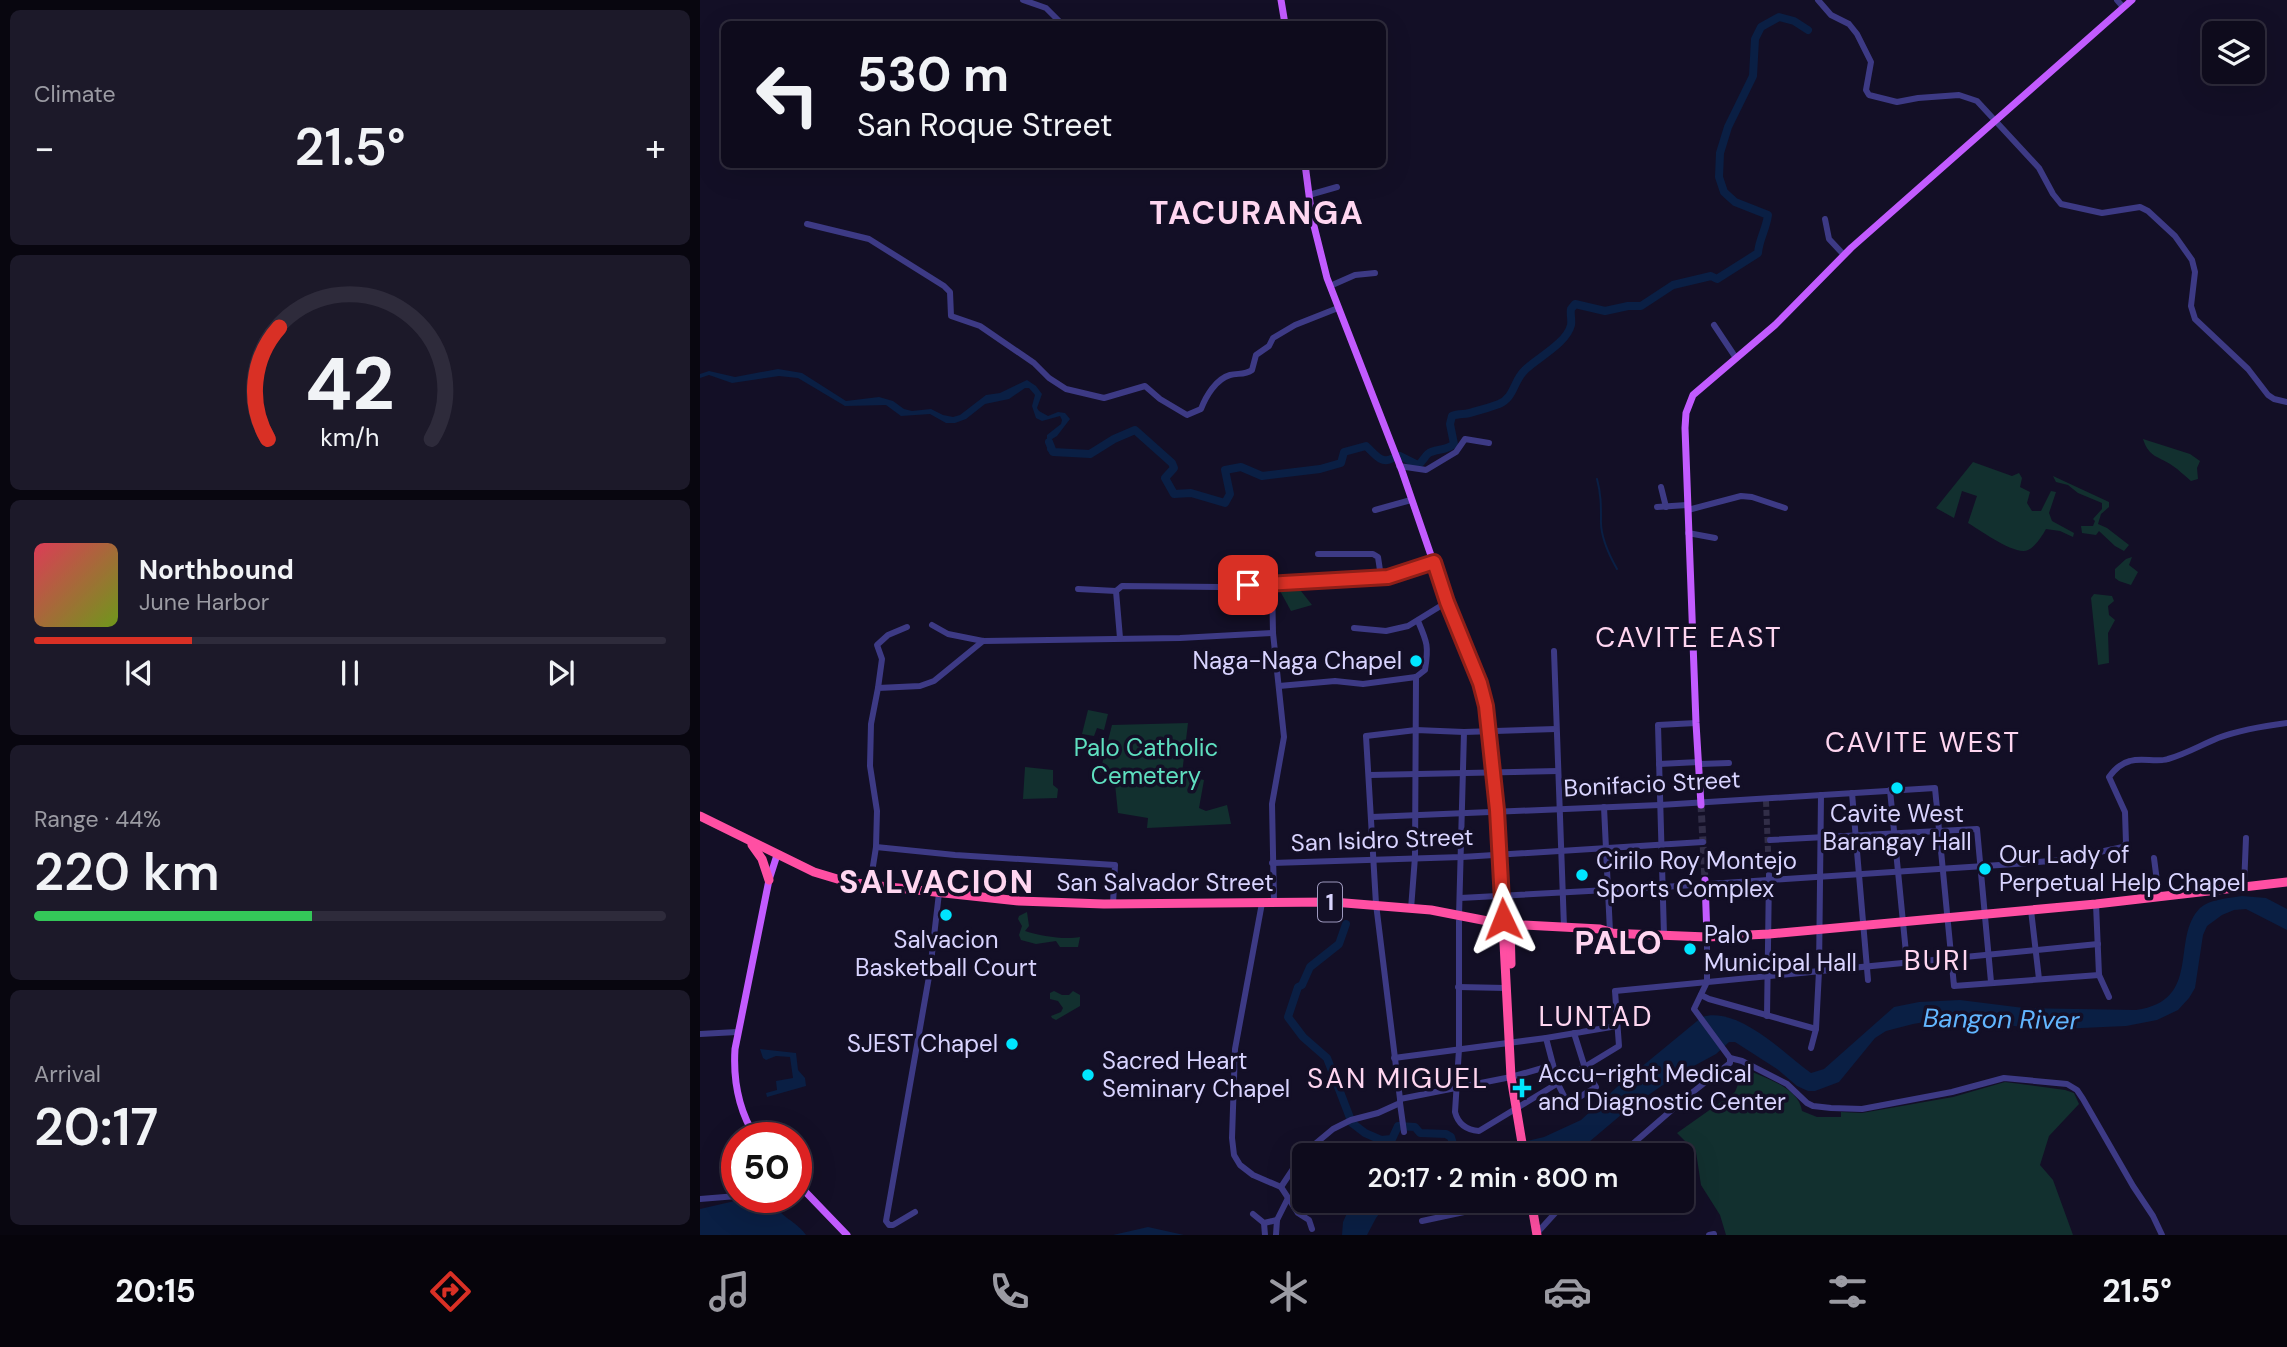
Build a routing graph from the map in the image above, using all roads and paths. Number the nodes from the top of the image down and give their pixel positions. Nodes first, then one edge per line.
1 (1023, 0) edge
2 (1281, 0) edge
3 (1818, 0) edge
4 (2132, 0) edge
5 (2120, 3) edge
6 (1059, 21) edge
7 (1284, 21) edge
8 (1996, 121) junction
9 (1306, 168) edge
10 (1337, 187) dead end
11 (1309, 195) junction
12 (1292, 207) dead end
13 (1312, 218) junction
14 (1825, 219) dead end
15 (807, 224) dead end
16 (1844, 255) junction
17 (1375, 273) dead end
18 (1330, 286) junction
19 (1338, 308) junction
20 (1714, 325) dead end
21 (1736, 358) junction
22 (2287, 402) edge
23 (1489, 443) dead end
24 (1398, 462) junction
25 (1661, 487) dead end
26 (1411, 500) junction
27 (1666, 507) junction
28 (1687, 507) junction
29 (1657, 508) dead end
30 (1785, 509) dead end
31 (1375, 510) dead end
32 (1688, 533) junction
33 (1715, 538) dead end
34 (1318, 554) dead end
35 (1434, 562) junction
36 (1381, 577) junction
37 (1272, 584) junction
38 (1078, 589) dead end
39 (1116, 591) junction
40 (1447, 602) junction
41 (1418, 621) junction
42 (932, 625) dead end
43 (907, 627) dead end
44 (1354, 628) dead end
45 (1273, 633) junction
46 (1120, 638) junction
47 (983, 641) junction
48 (1554, 652) dead end
49 (1416, 677) junction
50 (1279, 686) junction
51 (878, 688) junction
52 (1696, 723) junction
53 (2287, 723) edge
54 (1556, 729) junction
55 (1416, 730) junction
56 (1489, 731) junction
57 (1464, 732) junction
58 (1700, 763) junction
59 (1729, 763) dead end
60 (1659, 764) junction
61 (1558, 771) junction
62 (1463, 772) junction
63 (1494, 773) junction
64 (1416, 774) junction
65 (1370, 775) junction
66 (1890, 790) junction
67 (1852, 793) junction
68 (1821, 795) junction
69 (1701, 804) junction
70 (1660, 805) junction
71 (1604, 807) junction
72 (1560, 808) junction
73 (1497, 810) junction
74 (1462, 813) junction
75 (1415, 814) junction
76 (700, 816) edge
77 (1372, 817) junction
78 (1940, 831) junction
79 (1894, 834) junction
80 (1856, 836) junction
81 (1820, 837) junction
82 (2246, 838) dead end
83 (1770, 840) dead end
84 (748, 841) junction
85 (1703, 842) dead end
86 (1661, 845) junction
87 (876, 847) junction
88 (1607, 848) junction
89 (1561, 850) junction
90 (1500, 853) junction
91 (782, 857) junction
92 (1462, 857) junction
93 (1415, 858) junction
94 (2154, 858) dead end
95 (1374, 859) junction
96 (1272, 863) junction
97 (1981, 866) junction
98 (773, 868) joint
99 (1943, 869) junction
100 (1898, 873) junction
101 (1860, 874) junction
102 (1769, 877) junction
103 (1821, 877) junction
104 (769, 880) junction
105 (1705, 882) junction
106 (2287, 882) edge
107 (870, 885) junction
108 (2244, 886) junction
109 (1663, 887) junction
110 (1609, 888) junction
111 (1563, 892) junction
112 (939, 893) junction
113 (1502, 895) junction
114 (2159, 897) junction
115 (1460, 898) junction
116 (1274, 902) junction
117 (1262, 903) junction
118 (1113, 904) junction
119 (1376, 904) junction
120 (2096, 904) junction
121 (1411, 909) junction
122 (2031, 909) junction
123 (1986, 913) junction
124 (1459, 918) junction
125 (1948, 918) junction
126 (1903, 922) junction
127 (1864, 925) junction
128 (1507, 927) junction
129 (1564, 927) junction
130 (1820, 929) junction
131 (1610, 932) junction
132 (1769, 934) junction
133 (1664, 936) junction
134 (1707, 937) junction
135 (2098, 944) junction
136 (2036, 950) junction
137 (1988, 954) junction
138 (1952, 958) junction
139 (1907, 963) junction
140 (1867, 966) junction
141 (1819, 971) junction
142 (1769, 975) junction
143 (2099, 975) junction
144 (2039, 979) junction
145 (1868, 980) dead end
146 (1707, 982) junction
147 (1991, 982) junction
148 (1458, 987) junction
149 (1506, 988) junction
150 (1700, 995) junction
151 (2109, 997) dead end
152 (1767, 1016) junction
153 (1618, 1026) junction
154 (1816, 1029) junction
155 (737, 1032) junction
156 (1574, 1033) junction
157 (700, 1034) edge
158 (1546, 1038) junction
159 (1509, 1043) junction
160 (1811, 1048) dead end
161 (1459, 1049) junction
162 (1394, 1058) junction
163 (1730, 1058) junction
164 (1553, 1065) junction
165 (1585, 1068) junction
166 (1511, 1077) junction
167 (1559, 1084) junction
168 (1456, 1088) junction
169 (1400, 1101) junction
170 (1516, 1110) junction
171 (748, 1122) edge
172 (1404, 1132) dead end
173 (1522, 1143) edge
174 (1634, 1143) edge
175 (1281, 1187) junction
176 (721, 1197) edge
177 (1288, 1198) junction
178 (700, 1199) edge
179 (812, 1201) edge
180 (915, 1212) dead end
181 (1459, 1213) edge
182 (1533, 1213) edge
183 (1556, 1213) edge
184 (1253, 1214) dead end
185 (1277, 1220) junction
186 (1422, 1221) dead end
187 (1264, 1223) junction
188 (1312, 1229) dead end
189 (1537, 1234) edge
190 (847, 1235) edge
191 (1265, 1235) edge
192 (1276, 1235) edge
193 (2162, 1235) edge

1 - 6 street
2 - 7 main road
3 - 8 street
4 - 5 main road
5 - 8 main road
8 - 16 main road
8 - 22 street
9 - 11 main road
10 - 11 street
11 - 13 main road
12 - 13 street
13 - 18 main road
14 - 16 street
15 - 19 street
16 - 21 main road
17 - 18 street
18 - 19 main road
19 - 24 main road
20 - 21 street
21 - 28 main road
23 - 24 street
24 - 26 main road
25 - 27 street
26 - 31 street
26 - 35 main road
27 - 28 street
27 - 29 street
28 - 30 street
28 - 32 main road
32 - 33 street
32 - 52 main road
34 - 36 street
35 - 36 street
35 - 40 main road
36 - 37 street
37 - 39 street
37 - 45 street
38 - 39 street
39 - 46 street
40 - 41 street
40 - 56 main road
41 - 44 street
41 - 49 street
42 - 47 street
43 - 51 street
45 - 46 street
45 - 50 street
46 - 47 street
47 - 51 street
48 - 54 street
49 - 50 street
49 - 55 street
50 - 96 street
51 - 87 street
52 - 58 main road
52 - 60 street
53 - 97 street
54 - 56 street
54 - 61 street
55 - 57 street
55 - 64 street
55 - 65 street
56 - 57 street
56 - 63 main road
57 - 62 street
58 - 59 street
58 - 60 street
58 - 69 main road
60 - 70 street
61 - 63 street
61 - 72 street
62 - 63 street
62 - 64 street
62 - 74 street
63 - 73 main road
64 - 65 street
64 - 75 street
65 - 77 street
66 - 67 street, Bonifacio Street
66 - 78 street, Bonifacio Street
66 - 79 street
67 - 68 street, Bonifacio Street
67 - 80 street
68 - 69 street, Bonifacio Street
68 - 81 street
69 - 70 street, Bonifacio Street
70 - 71 street, Bonifacio Street
70 - 86 street
71 - 72 street, Bonifacio Street
71 - 88 street
72 - 73 street, Bonifacio Street
72 - 89 street
73 - 74 street, Bonifacio Street
73 - 90 main road
74 - 75 street, Bonifacio Street
74 - 92 street
75 - 77 street, Bonifacio Street
75 - 93 street
76 - 84 highway, 1
77 - 95 street
78 - 79 street
78 - 97 street
78 - 99 street
79 - 80 street
79 - 100 street
80 - 81 street
80 - 101 street
81 - 83 street
81 - 103 street
82 - 108 street
84 - 91 highway, 1
84 - 104 highway
85 - 86 street, San Isidro Street
86 - 88 street, San Isidro Street
86 - 109 street
87 - 107 street
87 - 118 street
88 - 89 street, San Isidro Street
88 - 110 street
89 - 90 street, San Isidro Street
89 - 111 street
90 - 92 street, San Isidro Street
90 - 113 main road
91 - 98 highway
91 - 107 highway, San Salvador Street / 1
92 - 93 street, San Isidro Street
92 - 115 street
93 - 95 street, San Isidro Street
93 - 121 street
94 - 114 street
95 - 96 street, San Isidro Street
95 - 119 street
96 - 116 street
97 - 99 street
97 - 123 street
98 - 104 main road
99 - 100 street
99 - 125 street
100 - 101 street
100 - 126 street
101 - 103 street
101 - 127 street
102 - 103 street
102 - 105 street
102 - 132 street
103 - 130 street
104 - 155 main road
105 - 109 street
105 - 134 main road
106 - 108 highway, San Salvador Street
107 - 112 highway, San Salvador Street / 1
108 - 114 highway, San Salvador Street
109 - 110 street
109 - 133 street
110 - 111 street
110 - 131 street
111 - 113 street
111 - 129 street
112 - 118 highway, San Salvador Street / 1
112 - 180 street
113 - 115 street
113 - 128 main road
114 - 120 highway, San Salvador Street
115 - 124 street
116 - 117 highway, San Salvador Street / 1
116 - 119 highway, San Salvador Street / 1
117 - 118 highway, San Salvador Street / 1
117 - 175 street
119 - 121 highway, San Salvador Street / 1
119 - 162 street
120 - 122 highway, San Salvador Street
120 - 135 street
121 - 124 highway, San Salvador Street / 1
122 - 123 highway, San Salvador Street
122 - 136 street
123 - 125 highway, San Salvador Street
123 - 137 street
124 - 128 highway, San Salvador Street / 1
124 - 148 street
125 - 126 highway, San Salvador Street
125 - 138 street
126 - 127 highway, San Salvador Street
126 - 139 street
127 - 130 highway, San Salvador Street
127 - 140 street
128 - 129 highway, San Salvador Street
128 - 131 highway, San Salvador Street
128 - 149 highway
128 - 159 highway
129 - 131 highway, San Salvador Street
130 - 132 highway, San Salvador Street
130 - 141 street
131 - 133 highway, San Salvador Street
132 - 134 highway, San Salvador Street
132 - 142 street
133 - 134 highway, San Salvador Street
134 - 146 street
135 - 136 street
135 - 143 street
136 - 137 street
136 - 144 street
137 - 138 street
137 - 147 street
138 - 139 street
138 - 147 street
139 - 140 street
140 - 141 street
140 - 145 street
141 - 142 street
141 - 154 street
142 - 146 street
142 - 152 street
143 - 144 street
143 - 151 street
144 - 147 street
146 - 150 street
146 - 153 street
148 - 149 street
148 - 161 street
149 - 159 highway
150 - 152 street
150 - 163 street
152 - 154 street
153 - 156 street
153 - 165 street
154 - 160 street
155 - 157 street
155 - 171 main road
156 - 158 street
156 - 165 street
158 - 159 street
158 - 164 street
159 - 161 street
159 - 166 highway
161 - 162 street
161 - 168 street
162 - 169 street
163 - 174 street
163 - 193 street
164 - 166 street
164 - 167 street
165 - 167 street
165 - 167 street
166 - 168 street
166 - 170 highway
167 - 170 street
168 - 169 street
168 - 170 street
169 - 172 street
169 - 175 street
170 - 173 highway
175 - 177 street
176 - 178 street
177 - 185 street
177 - 188 street
179 - 190 main road
181 - 186 street
182 - 189 highway
183 - 189 street
184 - 187 street
185 - 187 street
185 - 192 street
187 - 191 street

